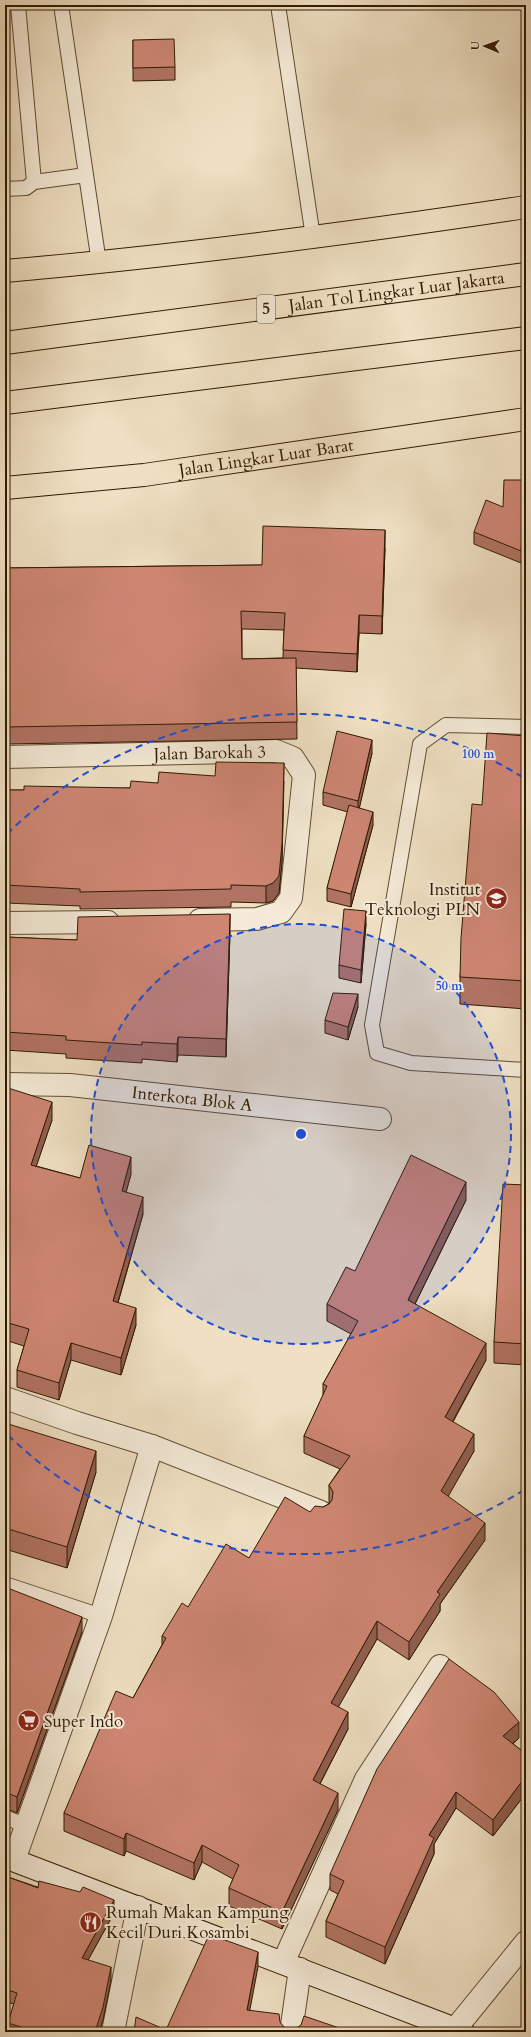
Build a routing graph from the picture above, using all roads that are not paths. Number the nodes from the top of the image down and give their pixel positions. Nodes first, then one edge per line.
1 (18, 5) edge
2 (61, 5) edge
3 (278, 5) edge
4 (86, 175) junction
5 (34, 182) junction
6 (5, 189) edge
7 (526, 207) edge
8 (313, 237) junction
9 (99, 263) junction
10 (5, 271) edge
11 (526, 274) edge
12 (526, 338) edge
13 (5, 343) edge
14 (5, 403) edge
15 (526, 419) edge
16 (5, 488) edge
17 (526, 727) edge
18 (5, 756) edge
19 (131, 921) edge
20 (178, 921) edge
21 (5, 923) edge
22 (526, 1070) edge
23 (5, 1084) edge
24 (380, 1119) dead end
25 (5, 1398) edge
26 (152, 1446) junction
27 (321, 1512) edge
28 (5, 1584) edge
29 (101, 1616) junction
30 (440, 1666) dead end
31 (5, 1817) edge
32 (26, 1826) junction
33 (10, 1858) edge
34 (138, 1907) junction
35 (526, 1942) edge
36 (291, 1966) junction
37 (460, 2030) edge
38 (113, 2032) edge
39 (292, 2032) edge

1 - 5 lane
2 - 4 lane
3 - 8 lane
4 - 5 lane
4 - 9 lane
5 - 6 lane
7 - 8 main road
8 - 9 main road
9 - 10 main road
11 - 13 main road, Jalan Tol Lingkar Luar Jakarta / 5
12 - 14 main road
15 - 16 main road, Jalan Lingkar Luar Barat
17 - 22 lane
18 - 20 street, Jalan Barokah 3
19 - 21 street
23 - 24 street, Interkota Blok A
25 - 26 street
26 - 27 street
26 - 29 street
28 - 29 lane
29 - 32 street
30 - 36 street
31 - 32 lane
32 - 33 street
33 - 34 street
34 - 36 street
34 - 38 street
35 - 37 street
36 - 37 street
36 - 39 street

